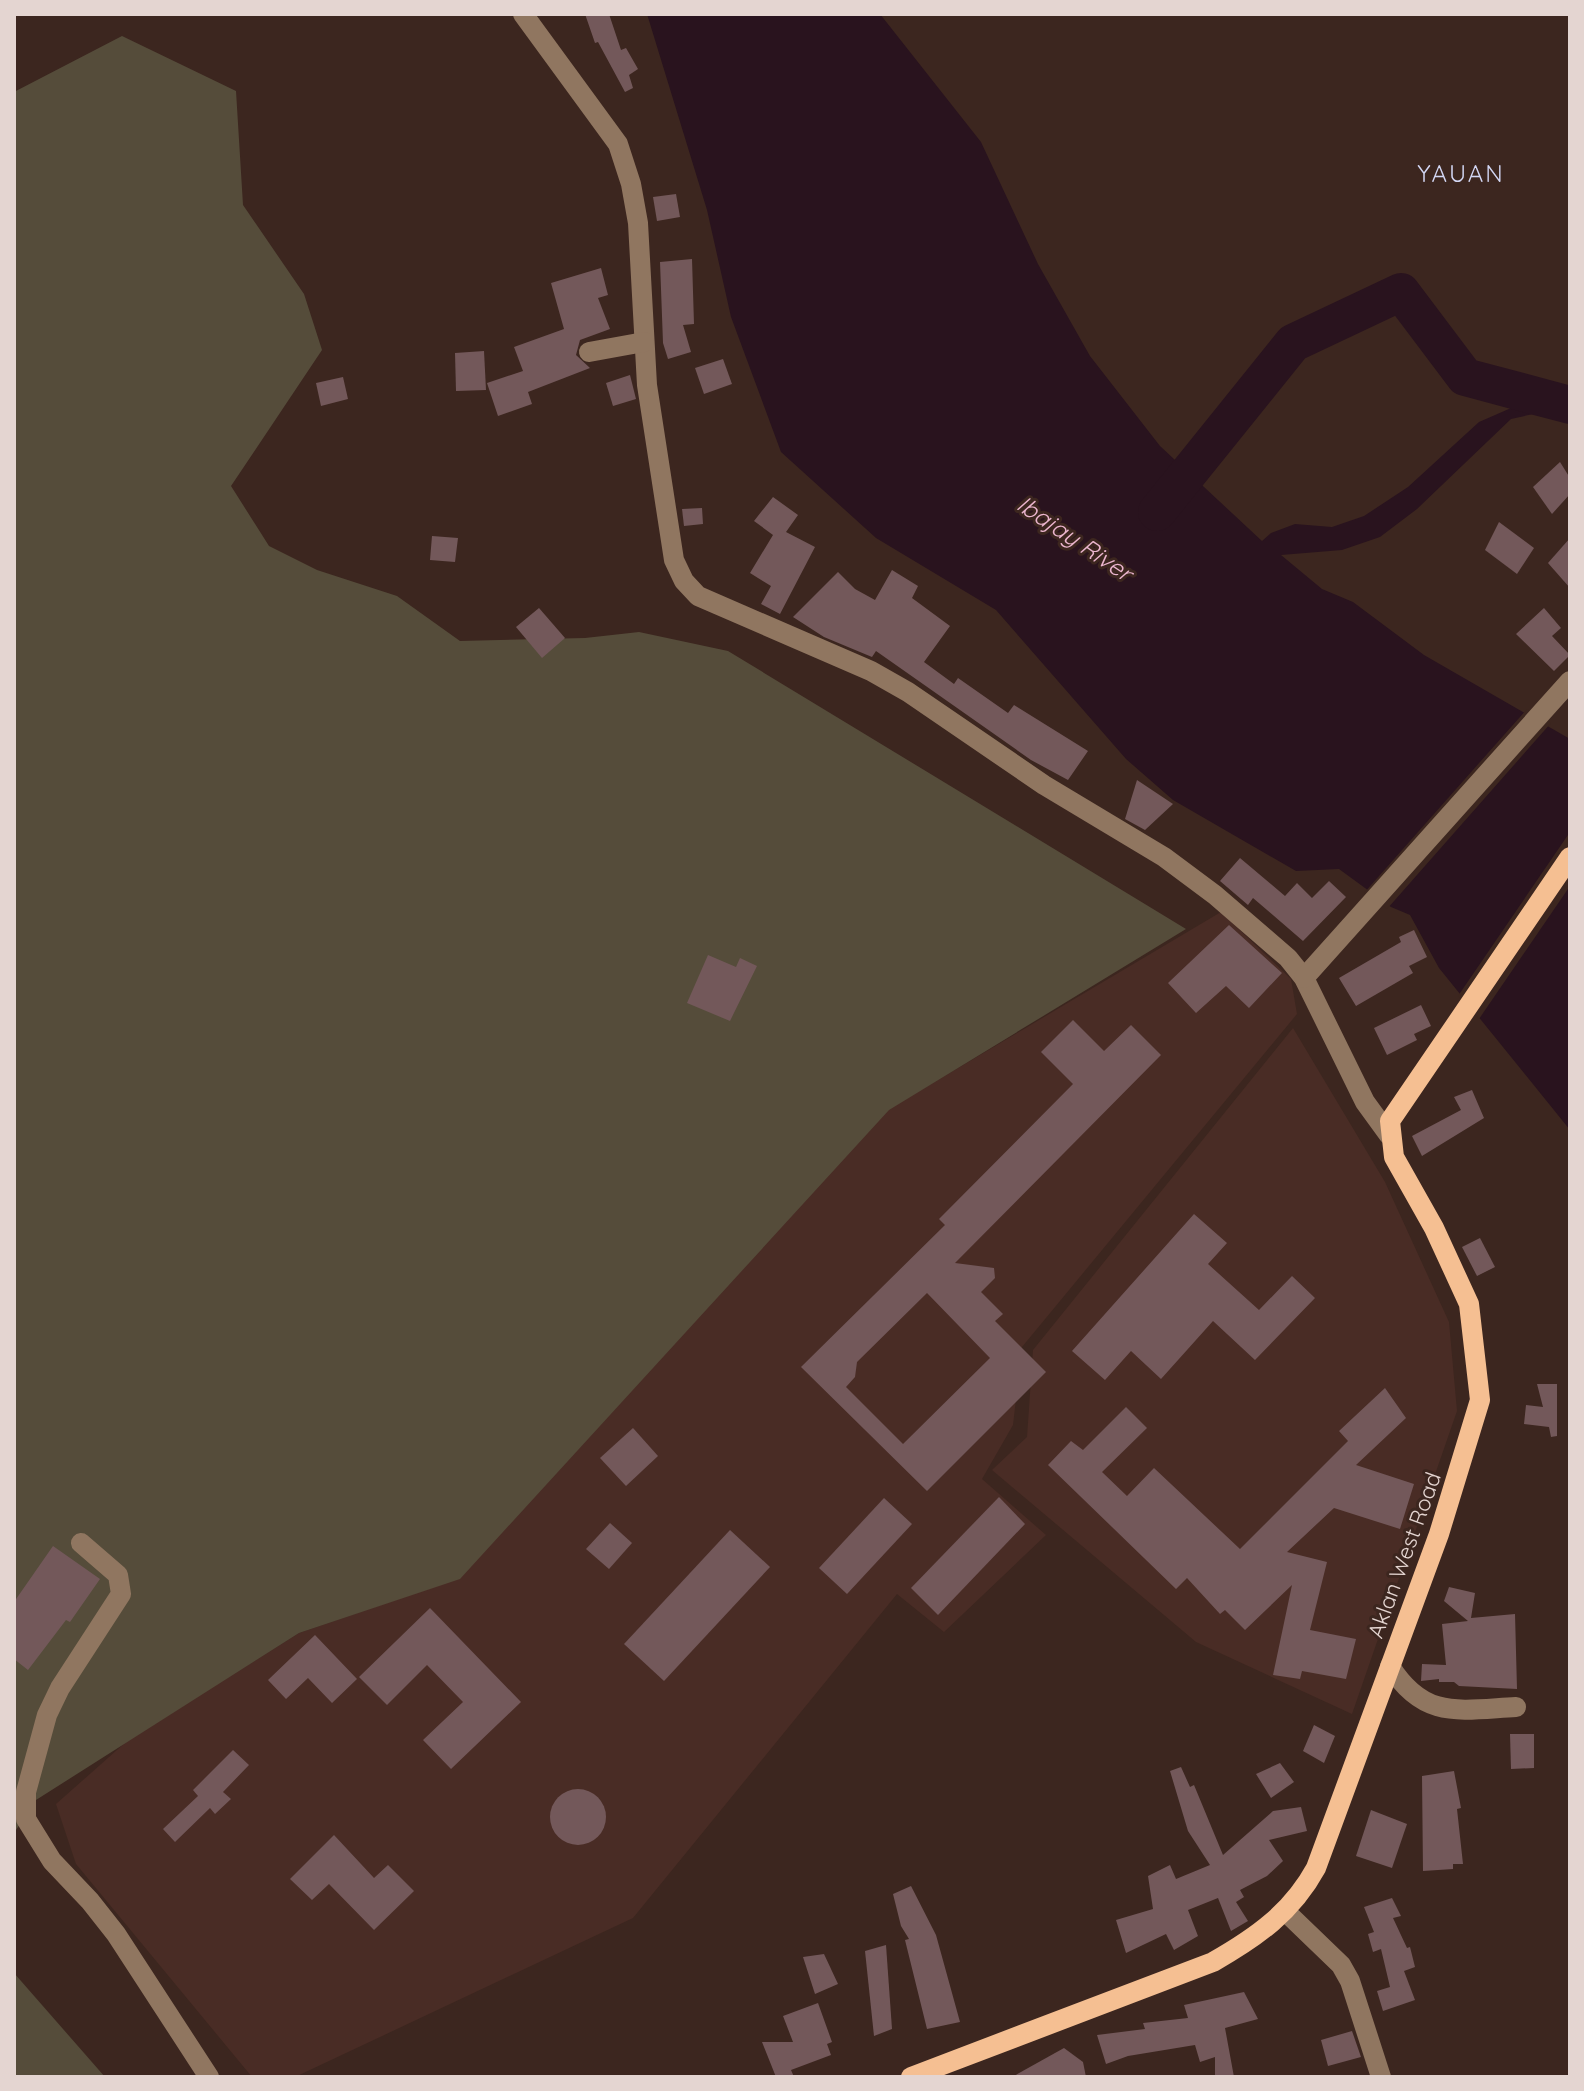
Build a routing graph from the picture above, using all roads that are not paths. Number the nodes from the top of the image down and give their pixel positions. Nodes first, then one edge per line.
1 (523, 14) edge
2 (644, 342) junction
3 (589, 352) dead end
4 (1570, 681) edge
5 (1570, 857) edge
6 (1304, 978) junction
7 (1389, 1135) junction
8 (81, 1543) dead end
9 (1390, 1666) junction
10 (1516, 1707) dead end
11 (1286, 1912) junction
12 (209, 2077) edge
13 (911, 2077) edge
14 (1381, 2077) edge

1 - 2 street
2 - 3 street
2 - 6 street
4 - 6 street
5 - 7 main road
6 - 7 street
7 - 9 main road, Aklan West Road
8 - 12 street
9 - 10 street
9 - 11 main road, Aklan West Road
11 - 13 main road, Aklan West Road
11 - 14 street

